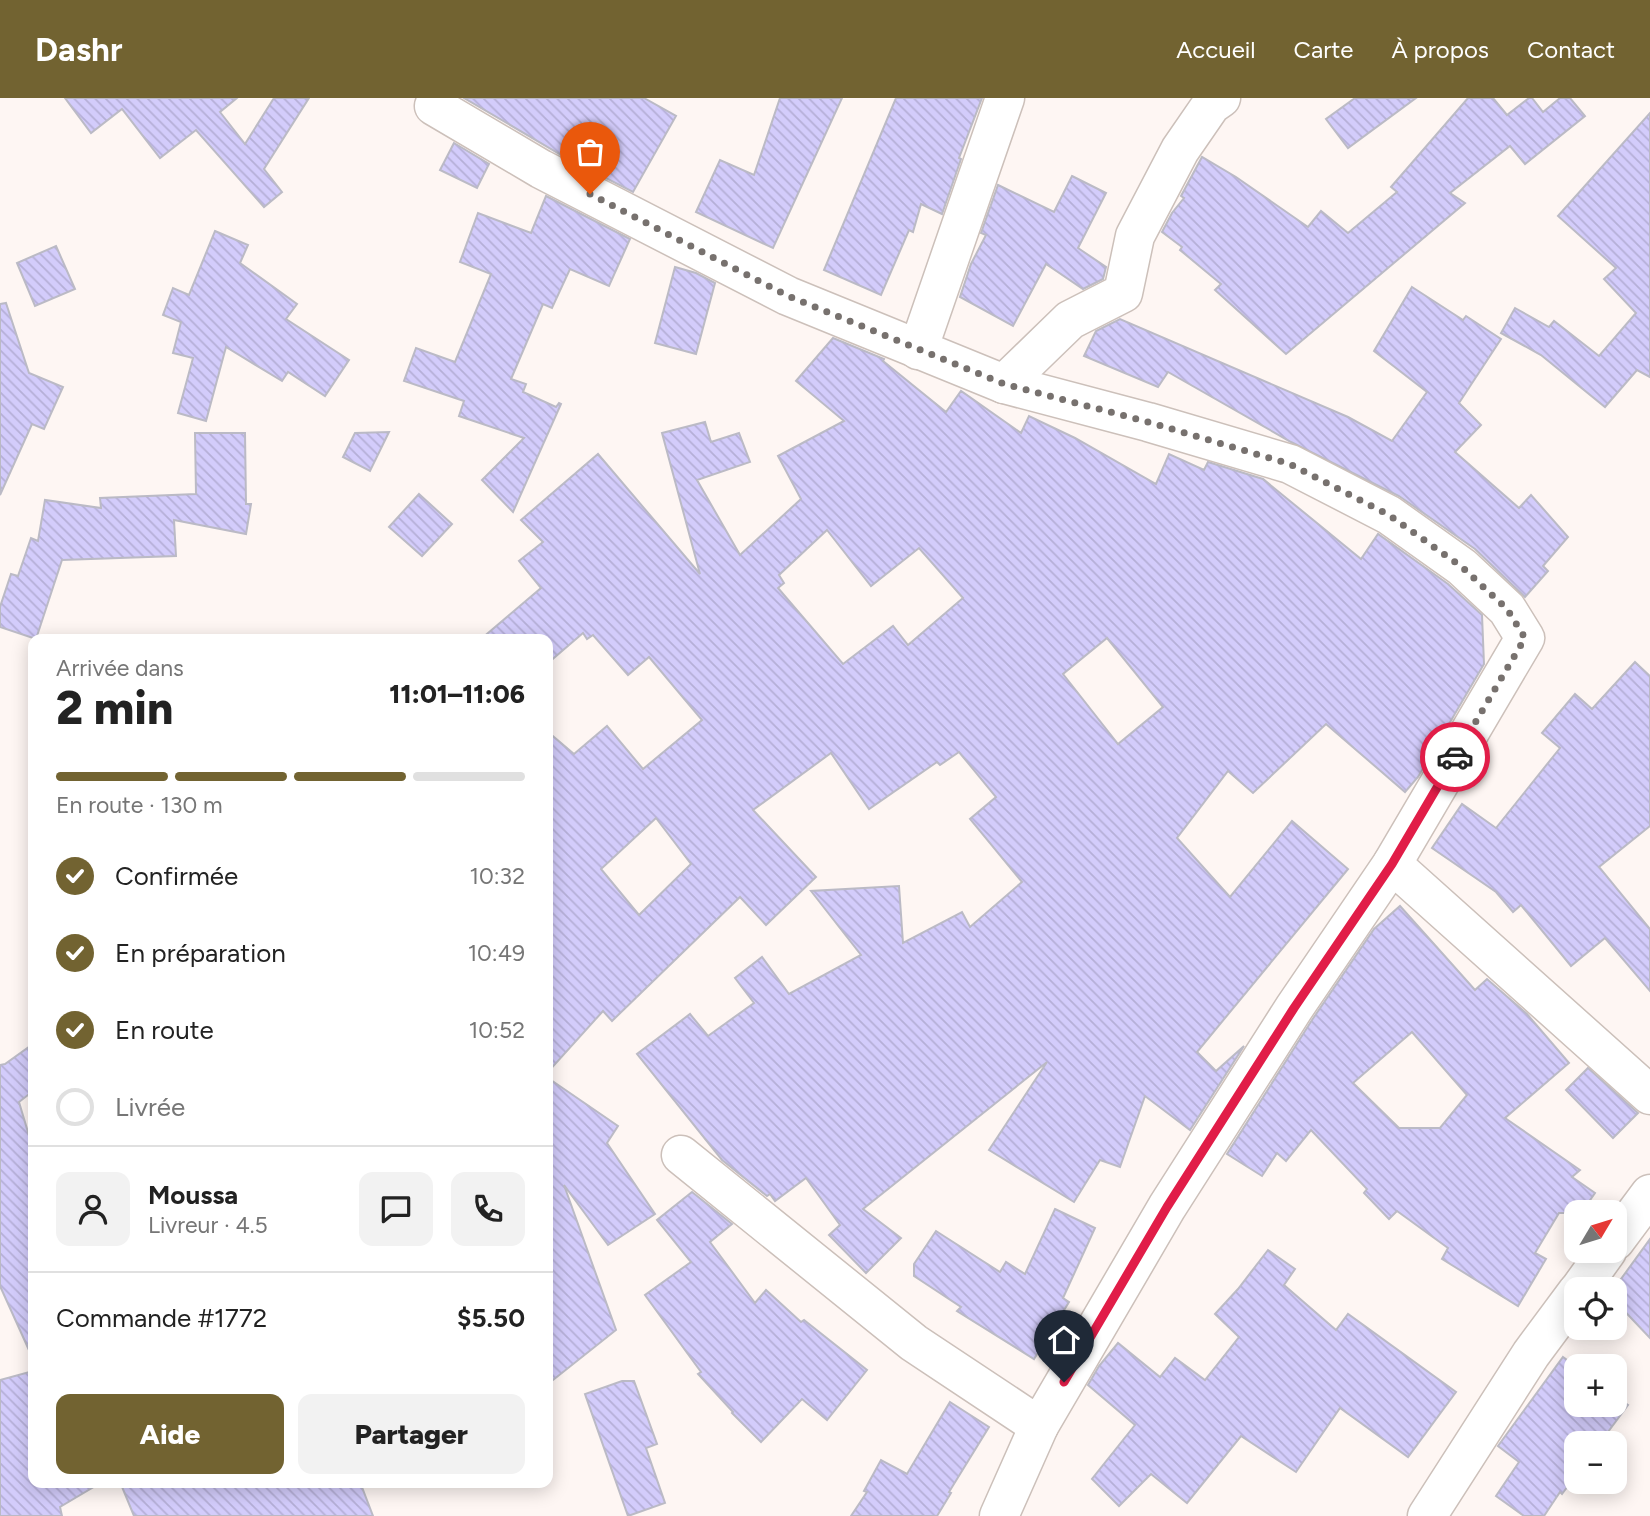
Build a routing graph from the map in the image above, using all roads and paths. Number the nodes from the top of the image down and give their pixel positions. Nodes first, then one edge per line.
1 (438, 98) edge
2 (1005, 98) edge
3 (1213, 100) edge
4 (918, 350) junction
5 (1004, 384) junction
6 (1392, 864) junction
7 (1650, 1095) edge
8 (681, 1155) dead end
9 (1650, 1194) edge
10 (1628, 1224) edge
11 (1564, 1310) edge
12 (1039, 1426) junction
13 (999, 1516) edge
14 (1427, 1516) edge

1 - 4 street
2 - 4 street
3 - 5 street
4 - 5 street
5 - 6 street
6 - 7 street
6 - 12 street
8 - 12 street
9 - 10 street
11 - 14 street
12 - 13 street

